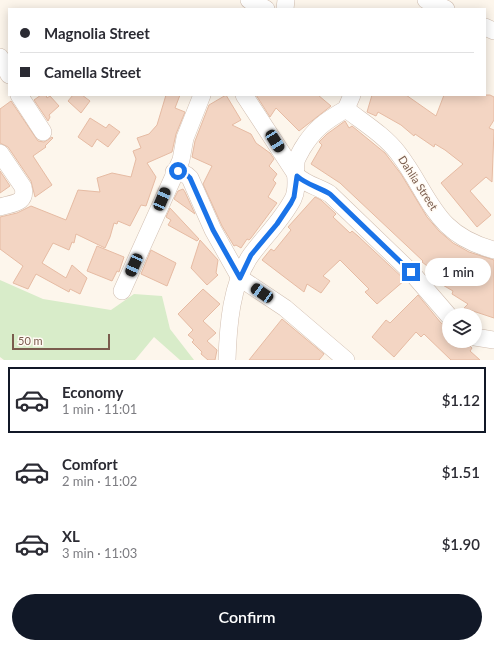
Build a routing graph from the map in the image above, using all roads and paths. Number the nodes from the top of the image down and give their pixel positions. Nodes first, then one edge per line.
1 (249, 0) edge
2 (426, 0) edge
3 (264, 8) edge
4 (444, 8) edge
5 (0, 57) edge
6 (8, 73) edge
7 (20, 96) edge
8 (202, 96) edge
9 (245, 96) edge
10 (349, 102) edge
11 (43, 132) dead end
12 (0, 153) edge
13 (174, 172) junction
14 (297, 176) junction
15 (0, 207) edge
16 (494, 250) edge
17 (240, 278) junction
18 (122, 291) dead end
19 (442, 308) edge
20 (482, 338) edge
21 (494, 340) edge
22 (227, 360) edge
23 (346, 360) edge

1 - 3 street
2 - 4 street
5 - 6 street
7 - 11 street
8 - 13 street
9 - 14 street
10 - 14 street
10 - 16 street, Dahlia Street
12 - 15 street
13 - 17 street
13 - 18 street
14 - 17 street
14 - 19 street
17 - 22 street
17 - 23 street
20 - 21 street

